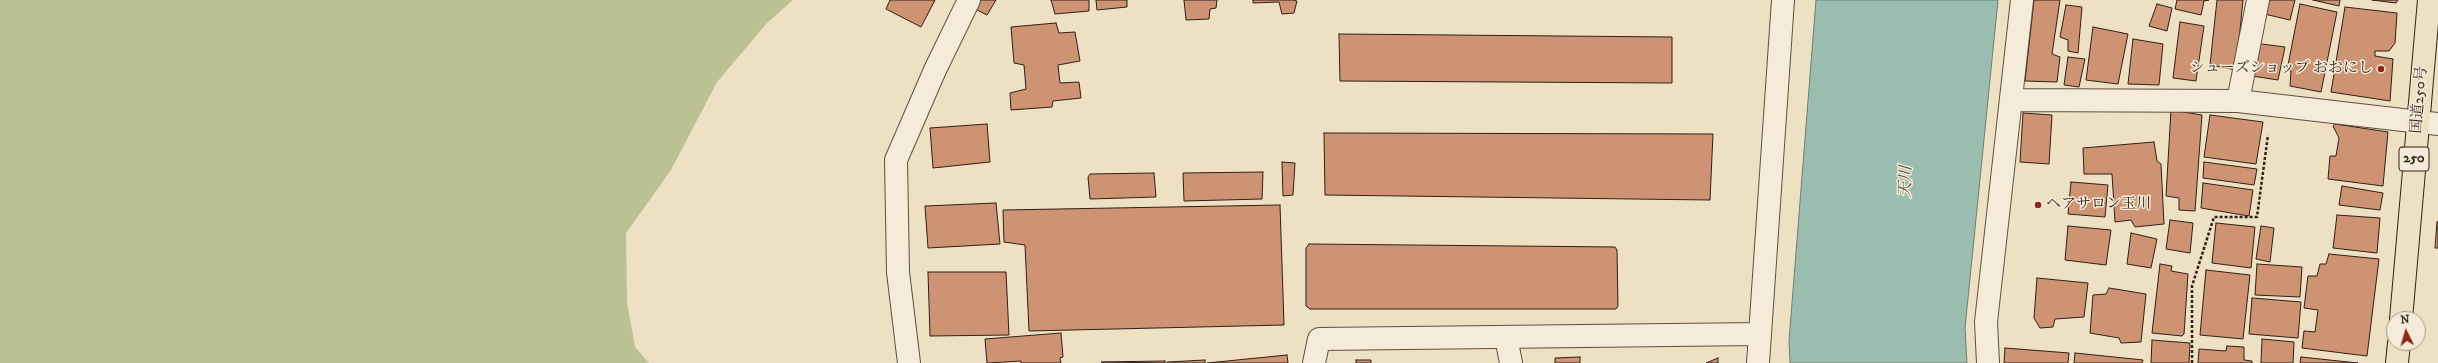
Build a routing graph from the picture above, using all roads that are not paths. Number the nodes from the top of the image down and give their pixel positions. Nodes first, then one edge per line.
1 (969, 0) edge
2 (1783, 0) edge
3 (2022, 0) edge
4 (2258, 0) edge
5 (2429, 0) edge
6 (2011, 100) junction
7 (2238, 101) junction
8 (2428, 123) edge
9 (2402, 311) edge
10 (1759, 334) junction
11 (1506, 337) junction
12 (2398, 351) edge
13 (909, 363) edge
14 (1314, 363) edge
15 (1511, 363) edge
16 (1758, 363) edge
17 (1988, 363) edge
18 (2397, 363) edge

1 - 13 street
2 - 10 street
3 - 6 street
4 - 7 street
5 - 8 highway, 国道250号 / 250
6 - 7 street
6 - 17 street
7 - 8 street
8 - 9 highway, 国道250号 / 250
10 - 11 street
10 - 16 street
11 - 14 street
11 - 15 street
12 - 18 highway

